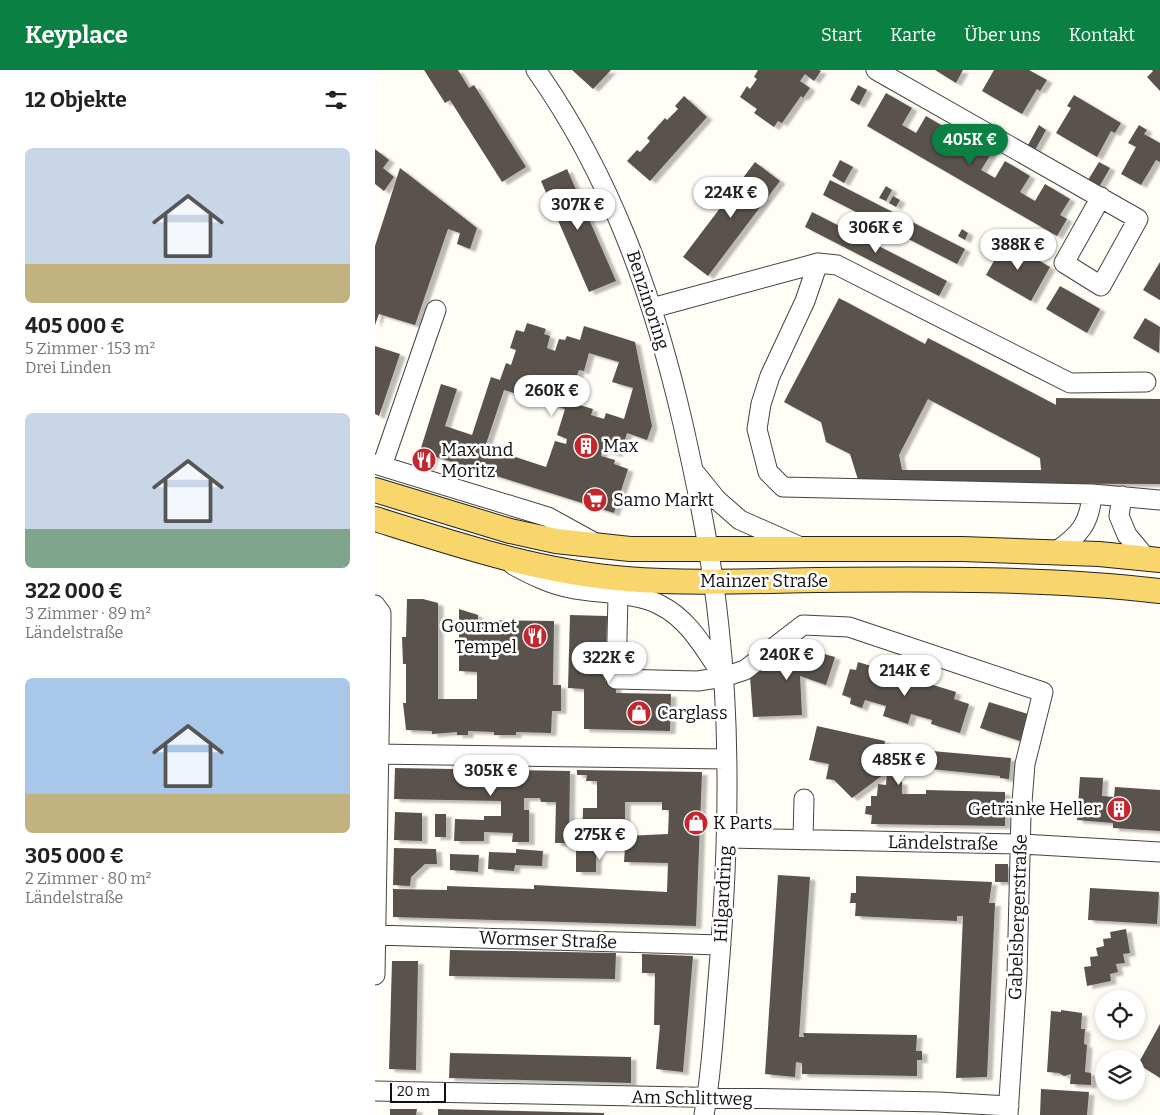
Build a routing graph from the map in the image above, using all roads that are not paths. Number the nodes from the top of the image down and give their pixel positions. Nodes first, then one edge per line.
1 (536, 70) edge
2 (876, 70) edge
3 (1101, 197) junction
4 (818, 263) junction
5 (652, 308) junction
6 (436, 310) dead end
7 (1146, 382) dead end
8 (378, 465) edge
9 (694, 471) junction
10 (375, 490) edge
11 (1092, 494) junction
12 (1122, 496) junction
13 (1160, 500) edge
14 (375, 519) edge
15 (600, 546) junction
16 (806, 549) junction
17 (709, 550) junction
18 (1055, 552) junction
19 (501, 558) junction
20 (1153, 560) edge
21 (714, 582) junction
22 (622, 587) junction
23 (1160, 591) edge
24 (376, 605) edge
25 (724, 677) junction
26 (377, 754) edge
27 (726, 759) junction
28 (804, 799) dead end
29 (726, 838) junction
30 (803, 840) junction
31 (1022, 844) junction
32 (1160, 852) edge
33 (375, 935) edge
34 (721, 945) junction
35 (375, 976) edge
36 (375, 1091) edge
37 (706, 1106) edge
38 (1009, 1110) edge

1 - 5 street, Benzinoring
2 - 3 street
3 - 3 street
4 - 5 street
4 - 7 street
4 - 11 street
5 - 9 street, Benzinoring
6 - 8 street
8 - 15 street
9 - 16 street
9 - 17 street, Benzinoring
10 - 15 main road, Mainzer Straße
11 - 12 street
11 - 18 street
12 - 13 street
12 - 20 street
14 - 19 main road, Mainzer Straße
15 - 17 main road, Mainzer Straße
16 - 17 main road, Mainzer Straße
16 - 18 main road, Mainzer Straße
17 - 21 street, Benzinoring
18 - 20 main road, Mainzer Straße
19 - 22 main road, Mainzer Straße
19 - 22 street
21 - 22 main road, Mainzer Straße
21 - 23 main road, Mainzer Straße
21 - 25 street, Hilgardring
22 - 25 street
22 - 25 street
24 - 26 street
25 - 27 street, Hilgardring
25 - 31 street, Gabelsbergerstraße
26 - 27 street
26 - 33 street
27 - 29 street, Hilgardring
28 - 30 street
29 - 30 street, Ländelstraße
29 - 34 street, Hilgardring
30 - 31 street, Ländelstraße
31 - 32 street, Ländelstraße
31 - 38 street, Gabelsbergerstraße
33 - 34 street, Wormser Straße
33 - 35 street
34 - 37 street, Hilgardring
36 - 37 street, Am Schlittweg
37 - 38 street, Am Schlittweg

